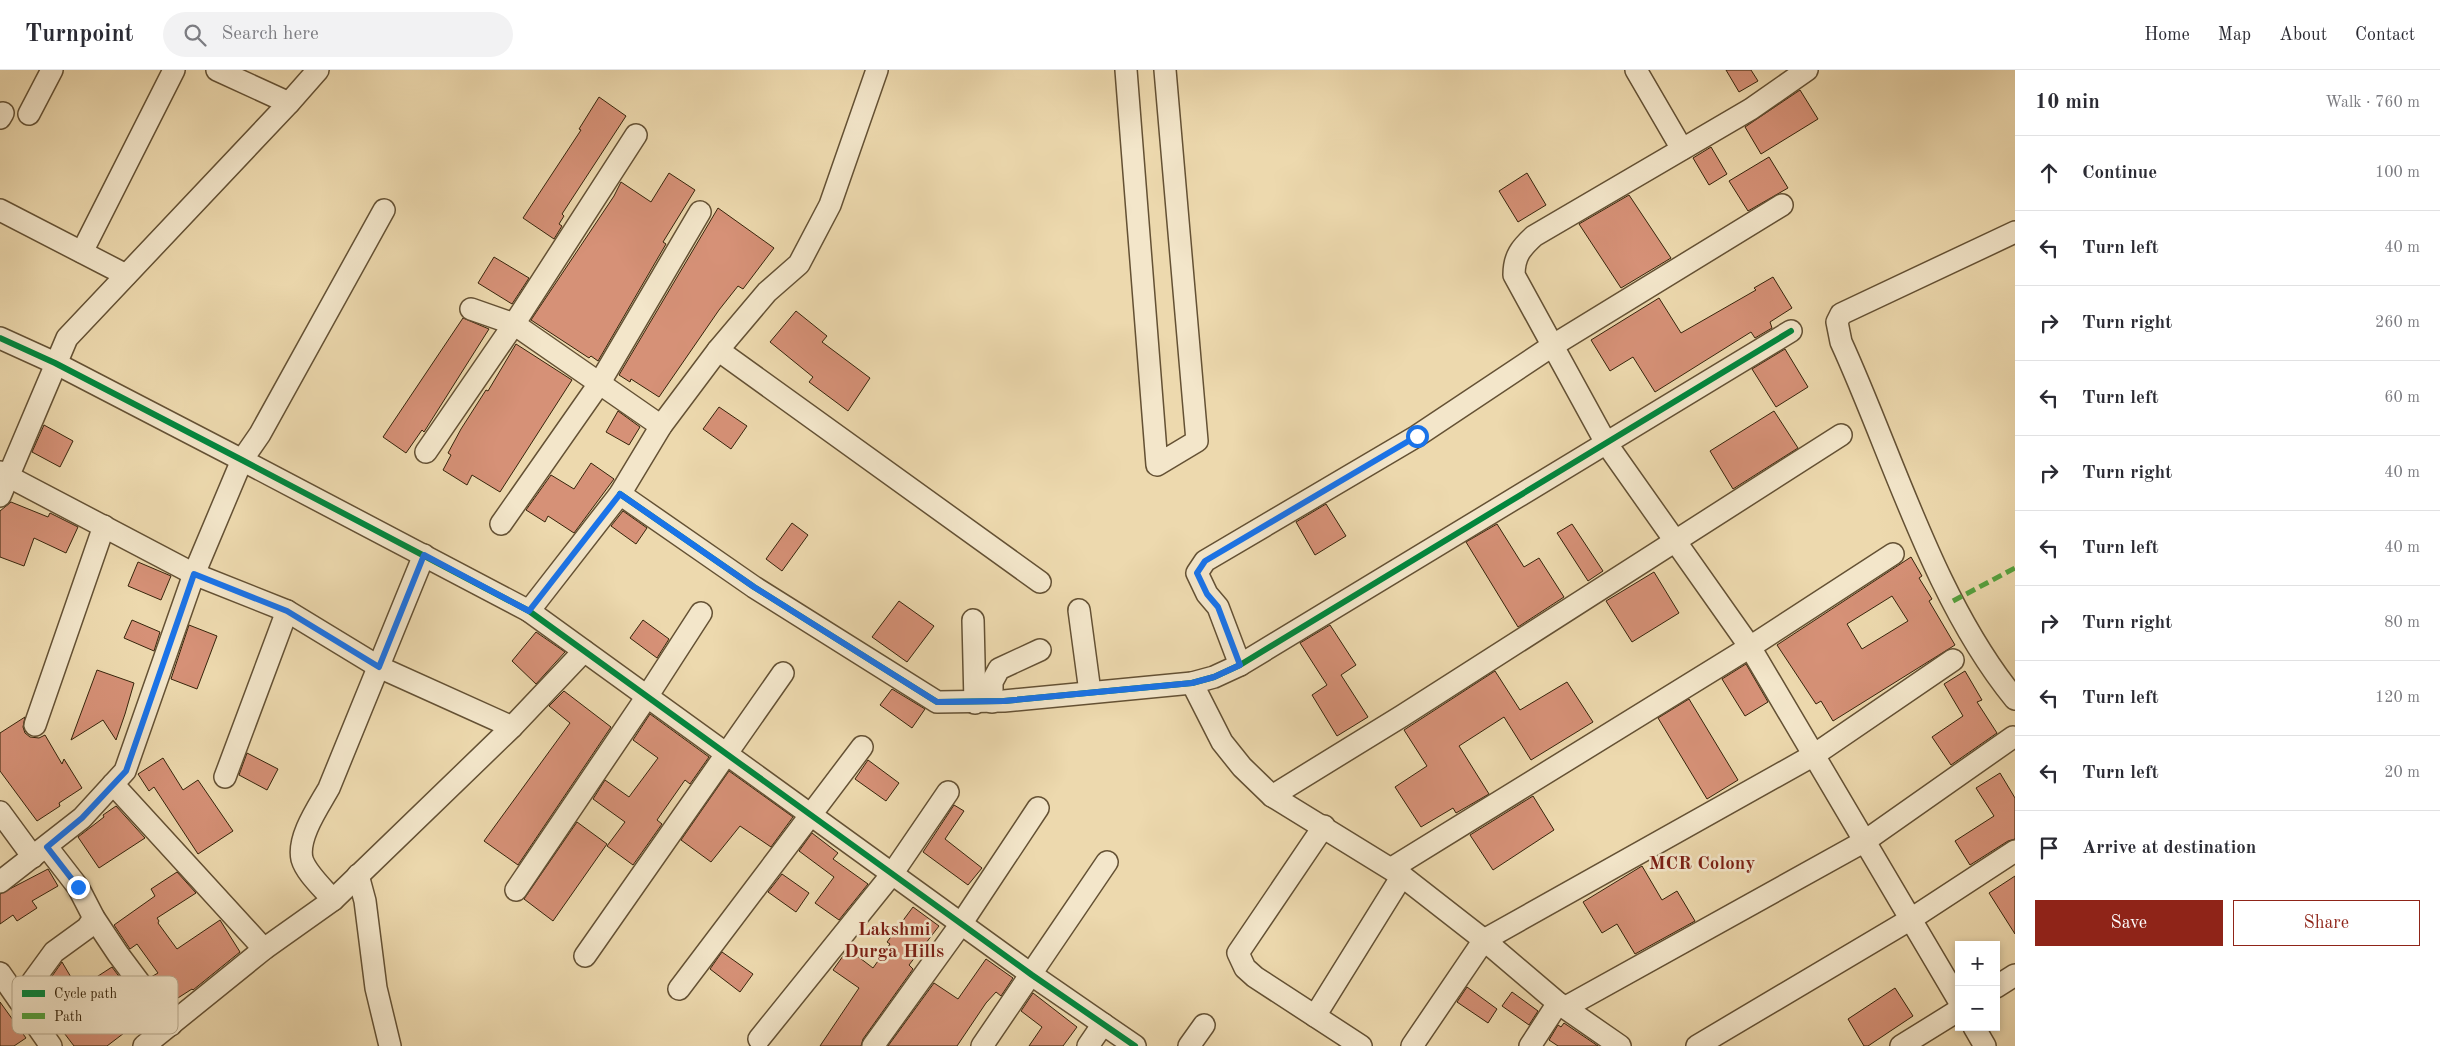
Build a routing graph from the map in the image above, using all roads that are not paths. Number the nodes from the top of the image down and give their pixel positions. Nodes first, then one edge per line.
1 (52, 70) edge
2 (174, 70) edge
3 (217, 70) edge
4 (318, 70) edge
5 (877, 70) edge
6 (1126, 70) edge
7 (1166, 70) edge
8 (1636, 70) edge
9 (1807, 70) edge
10 (289, 103) junction
11 (29, 114) dead end
12 (636, 135) dead end
13 (1682, 149) junction
14 (1782, 205) dead end
15 (0, 210) edge
16 (384, 210) dead end
17 (700, 212) dead end
18 (2015, 232) edge
19 (82, 252) junction
20 (126, 275) junction
21 (471, 309) dead end
22 (514, 324) junction
23 (1790, 331) dead end
24 (0, 338) edge
25 (1552, 346) junction
26 (718, 350) junction
27 (55, 363) junction
28 (599, 384) junction
29 (661, 426) junction
30 (1841, 435) dead end
31 (1606, 443) junction
32 (426, 452) dead end
33 (242, 460) junction
34 (4, 474) edge
35 (620, 494) junction
36 (0, 496) edge
37 (501, 524) dead end
38 (104, 526) junction
39 (1677, 540) junction
40 (1892, 554) dead end
41 (424, 555) junction
42 (194, 574) junction
43 (1040, 582) dead end
44 (1079, 610) dead end
45 (287, 611) junction
46 (529, 611) junction
47 (701, 613) dead end
48 (973, 620) dead end
49 (1750, 647) junction
50 (584, 650) junction
51 (1040, 650) dead end
52 (1953, 660) dead end
53 (1240, 665) junction
54 (379, 667) junction
55 (783, 672) dead end
56 (1192, 683) junction
57 (1090, 692) junction
58 (648, 695) junction
59 (2015, 698) edge
60 (983, 702) junction
61 (35, 725) dead end
62 (512, 727) junction
63 (2013, 737) dead end
64 (862, 747) dead end
65 (725, 753) junction
66 (1814, 754) junction
67 (225, 777) dead end
68 (113, 784) junction
69 (948, 792) dead end
70 (1272, 796) junction
71 (1038, 808) dead end
72 (0, 812) edge
73 (810, 814) junction
74 (1324, 826) junction
75 (1864, 841) junction
76 (2015, 851) edge
77 (40, 852) junction
78 (1107, 862) dead end
79 (1397, 872) junction
80 (892, 874) junction
81 (358, 875) junction
82 (0, 882) edge
83 (516, 890) dead end
84 (333, 900) junction
85 (94, 918) junction
86 (1911, 919) junction
87 (961, 924) junction
88 (1484, 940) junction
89 (264, 949) junction
90 (585, 956) dead end
91 (0, 973) edge
92 (2015, 974) edge
93 (1032, 975) junction
94 (36, 976) edge
95 (134, 976) edge
96 (2000, 983) edge
97 (679, 989) dead end
98 (12, 990) edge
99 (1955, 994) edge
100 (1562, 1005) junction
101 (1955, 1012) edge
102 (1315, 1016) junction
103 (178, 1019) edge
104 (1103, 1024) junction
105 (1204, 1025) dead end
106 (1976, 1031) edge
107 (43, 1034) edge
108 (159, 1034) edge
109 (759, 1039) dead end
110 (51, 1046) edge
111 (144, 1046) edge
112 (390, 1046) edge
113 (873, 1046) edge
114 (982, 1046) edge
115 (1088, 1046) edge
116 (1135, 1046) edge
117 (1189, 1046) edge
118 (1361, 1046) edge
119 (1412, 1046) edge
120 (1530, 1046) edge
121 (1620, 1046) edge
122 (1697, 1046) edge
123 (1901, 1046) edge
124 (1985, 1046) edge

1 - 11 street
2 - 19 street
3 - 10 street
4 - 10 street
5 - 26 street
6 - 7 street
8 - 13 street
9 - 13 street
10 - 20 street
12 - 22 street
13 - 25 street
14 - 25 street
15 - 19 street
16 - 33 street
17 - 28 street
18 - 59 street
19 - 20 street
20 - 27 street
21 - 22 street
22 - 28 street
22 - 32 street
23 - 31 street
24 - 27 street
25 - 31 street
25 - 53 street
26 - 29 street
26 - 43 street
27 - 33 street
27 - 34 street
28 - 29 street
28 - 37 street
29 - 35 street
30 - 39 street
31 - 39 street
31 - 53 street
33 - 41 street
33 - 42 street
34 - 36 street
34 - 38 street
35 - 46 street
35 - 60 street
38 - 42 street
38 - 61 street
39 - 49 street
39 - 70 street
40 - 49 street
41 - 46 street
41 - 54 street
42 - 45 street
42 - 68 street
44 - 57 street
45 - 54 street
45 - 67 street
46 - 50 street
47 - 58 street
48 - 60 street
49 - 66 street
49 - 79 street
50 - 58 street
50 - 62 street
51 - 60 street
52 - 66 street
53 - 56 street
54 - 62 street
54 - 84 street
55 - 65 street
56 - 57 street
56 - 70 street
57 - 60 street
58 - 65 street
58 - 83 street
62 - 81 street
63 - 75 street
64 - 73 street
65 - 73 street
65 - 90 street
66 - 75 street
66 - 88 street
68 - 77 street
68 - 89 street
69 - 80 street
70 - 74 street
71 - 87 street
72 - 77 street
73 - 80 street
73 - 97 street
74 - 79 street
74 - 102 street
75 - 86 street
75 - 100 street
76 - 86 street
77 - 82 street
77 - 85 street
78 - 93 street
79 - 88 street
79 - 102 street
80 - 87 street
80 - 109 street
81 - 84 street
81 - 112 street
84 - 89 street
85 - 94 street
85 - 95 street
86 - 99 street
86 - 122 street
87 - 93 street
87 - 113 street
88 - 100 street
88 - 119 street
89 - 103 street
91 - 98 street
92 - 96 street
93 - 104 street
93 - 114 street
100 - 120 street
100 - 121 street
101 - 123 street
102 - 118 street
104 - 115 street
104 - 116 street
105 - 117 street
106 - 124 street
107 - 110 street
108 - 111 street

